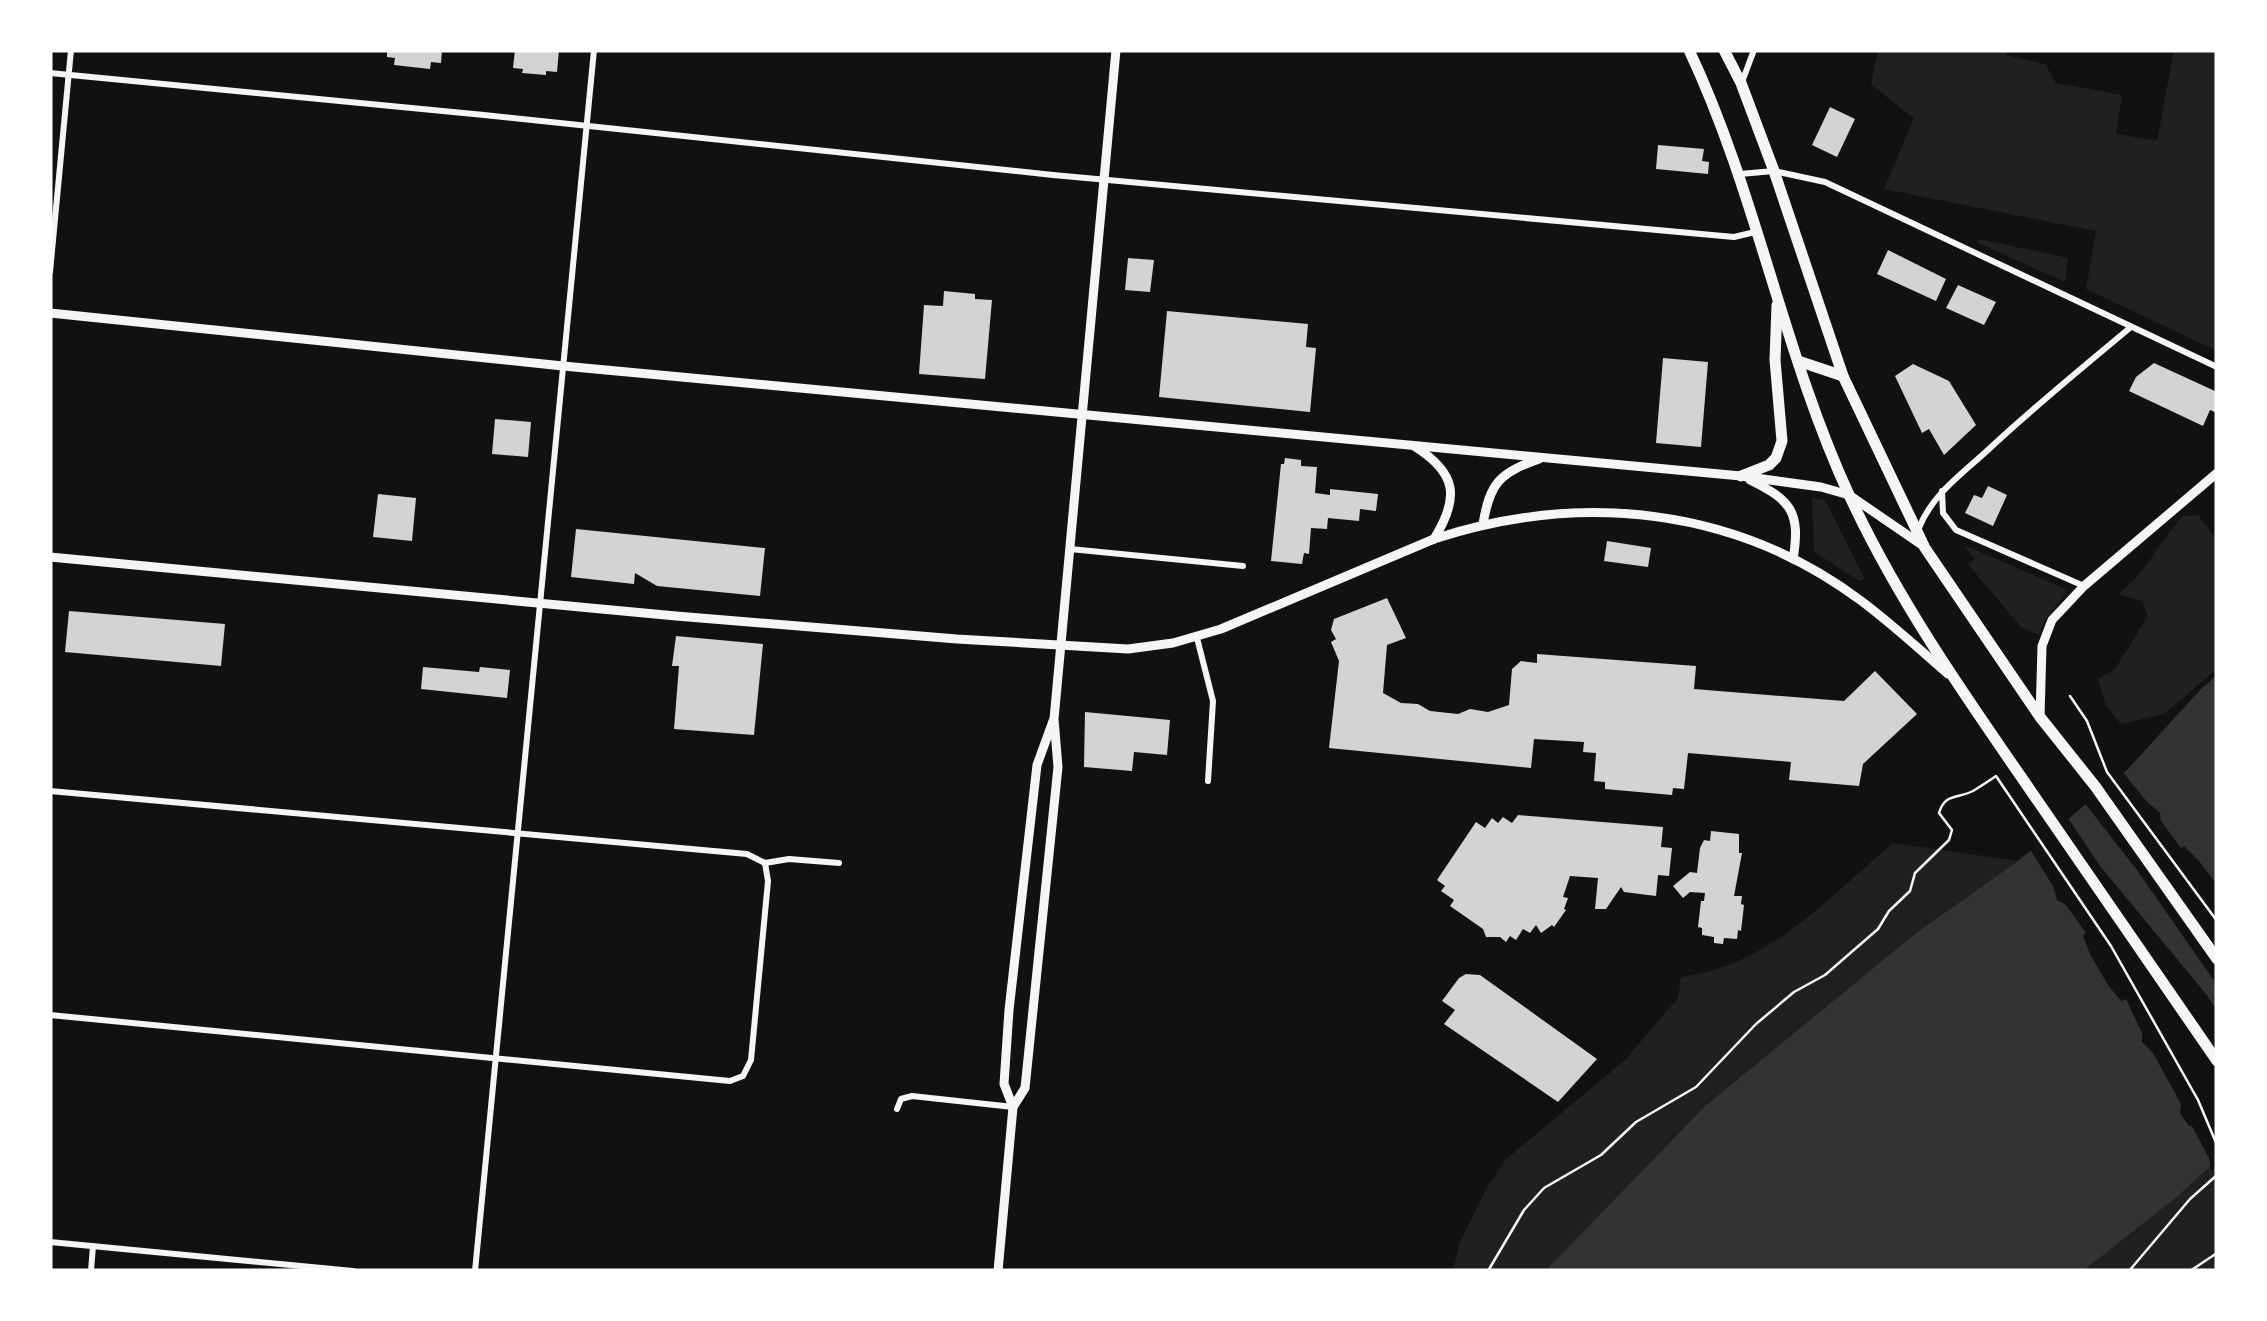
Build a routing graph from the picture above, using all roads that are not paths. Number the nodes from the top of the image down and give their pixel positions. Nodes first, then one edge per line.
1 (71, 50) edge
2 (594, 50) edge
3 (1116, 50) edge
4 (1689, 50) edge
5 (1724, 50) edge
6 (1754, 50) edge
7 (50, 73) edge
8 (69, 75) junction
9 (1742, 83) junction
10 (587, 127) junction
11 (1774, 171) junction
12 (1740, 174) junction
13 (1105, 180) junction
14 (1758, 232) junction
15 (50, 272) edge
16 (1778, 296) junction
17 (50, 313) edge
18 (2131, 327) junction
19 (1798, 361) junction
20 (563, 366) junction
21 (2217, 367) edge
22 (1843, 376) junction
23 (1082, 415) junction
24 (1411, 444) junction
25 (1542, 458) junction
26 (2217, 472) edge
27 (1740, 476) junction
28 (1942, 490) junction
29 (1849, 495) junction
30 (1483, 524) junction
31 (1918, 532) junction
32 (1434, 539) junction
33 (1925, 548) junction
34 (1070, 549) junction
35 (50, 557) edge
36 (1793, 559) junction
37 (1242, 566) dead end
38 (2084, 586) junction
39 (540, 604) junction
40 (1197, 638) junction
41 (1062, 646) junction
42 (1957, 682) junction
43 (2040, 717) junction
44 (1054, 719) junction
45 (1208, 780) dead end
46 (50, 791) edge
47 (520, 833) junction
48 (839, 863) dead end
49 (765, 864) junction
50 (1021, 898) junction
51 (1045, 901) junction
52 (2217, 959) edge
53 (50, 1015) edge
54 (498, 1058) junction
55 (2217, 1061) edge
56 (1013, 1107) junction
57 (897, 1109) dead end
58 (50, 1242) edge
59 (93, 1246) junction
60 (331, 1270) edge
61 (91, 1271) edge
62 (352, 1271) edge
63 (475, 1271) edge
64 (998, 1271) edge

1 - 8 street
2 - 10 street
3 - 13 main road
4 - 12 highway
5 - 9 highway
6 - 9 street
7 - 8 street
8 - 10 street
8 - 15 street
9 - 11 highway
10 - 13 street
10 - 20 street
11 - 12 street
11 - 18 street
11 - 22 highway
12 - 14 highway
13 - 14 street
13 - 23 main road
14 - 16 highway
16 - 19 highway
16 - 27 highway
17 - 20 main road
18 - 21 street
18 - 28 street
19 - 22 highway
19 - 29 highway
20 - 23 main road
20 - 39 street
22 - 31 highway
23 - 24 main road
23 - 34 main road
24 - 25 main road
24 - 32 main road
25 - 27 main road
25 - 30 main road
26 - 38 main road
27 - 29 main road
27 - 36 main road
28 - 31 street
28 - 38 street
29 - 33 main road
29 - 42 highway
30 - 32 main road
30 - 36 main road
31 - 33 highway
32 - 40 main road
33 - 43 highway
34 - 37 street
34 - 41 main road
35 - 39 main road
36 - 42 main road
38 - 43 main road
39 - 41 main road
39 - 47 street
40 - 41 main road
40 - 45 street
41 - 44 main road
42 - 55 highway
43 - 52 highway
44 - 50 main road
44 - 51 main road
46 - 47 street
47 - 49 street
47 - 54 street
48 - 49 street
49 - 54 street
50 - 51 main road
50 - 56 main road
51 - 56 main road
53 - 54 street
54 - 63 street
56 - 57 street
56 - 64 main road
58 - 59 street
59 - 60 street
59 - 61 street
60 - 62 street

